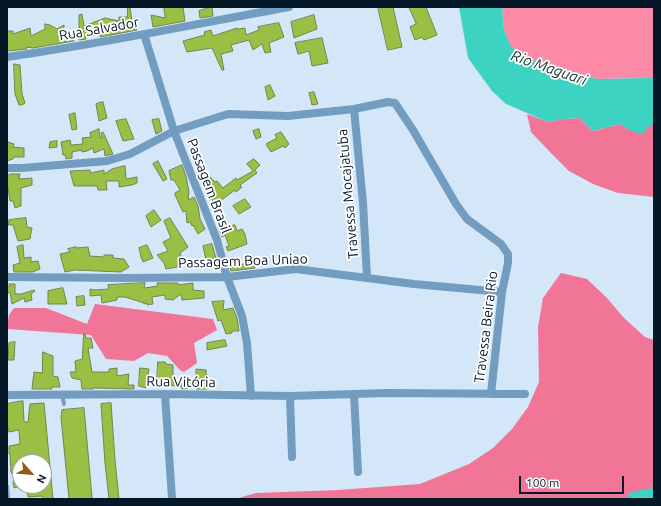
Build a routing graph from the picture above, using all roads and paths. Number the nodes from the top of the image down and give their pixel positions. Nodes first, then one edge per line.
1 (289, 7) edge
2 (144, 34) junction
3 (7, 57) edge
4 (354, 108) junction
5 (174, 130) junction
6 (7, 168) edge
7 (227, 276) junction
8 (7, 277) edge
9 (367, 277) junction
10 (502, 292) junction
11 (165, 394) junction
12 (354, 394) junction
13 (491, 394) junction
14 (525, 394) dead end
15 (7, 395) edge
16 (62, 395) junction
17 (251, 396) junction
18 (290, 396) junction
19 (64, 404) dead end
20 (292, 457) dead end
21 (358, 472) dead end
22 (7, 486) edge
23 (8, 499) edge
24 (172, 499) edge

1 - 2 street, Rua Salvador
2 - 3 street, Rua Salvador
2 - 5 street, Passagem Brasil
4 - 5 street
4 - 9 street, Travessa Mocajatuba
4 - 10 street, Travessa Beira Rio
5 - 6 street
5 - 7 street, Passagem Brasil
7 - 8 street, Passagem Boa Uniao
7 - 9 street, Passagem Boa Uniao
7 - 17 street, Passagem Brasil
9 - 10 street, Passagem Boa Uniao
10 - 13 street, Travessa Beira Rio
11 - 16 street, Rua Vitória
11 - 17 street, Rua Vitória
11 - 24 street
12 - 13 street, Rua Vitória
12 - 18 street, Rua Vitória
12 - 21 street
13 - 14 street, Rua Vitória
15 - 16 street, Rua Vitória
16 - 19 lane
17 - 18 street, Rua Vitória
18 - 20 street
22 - 23 lane

